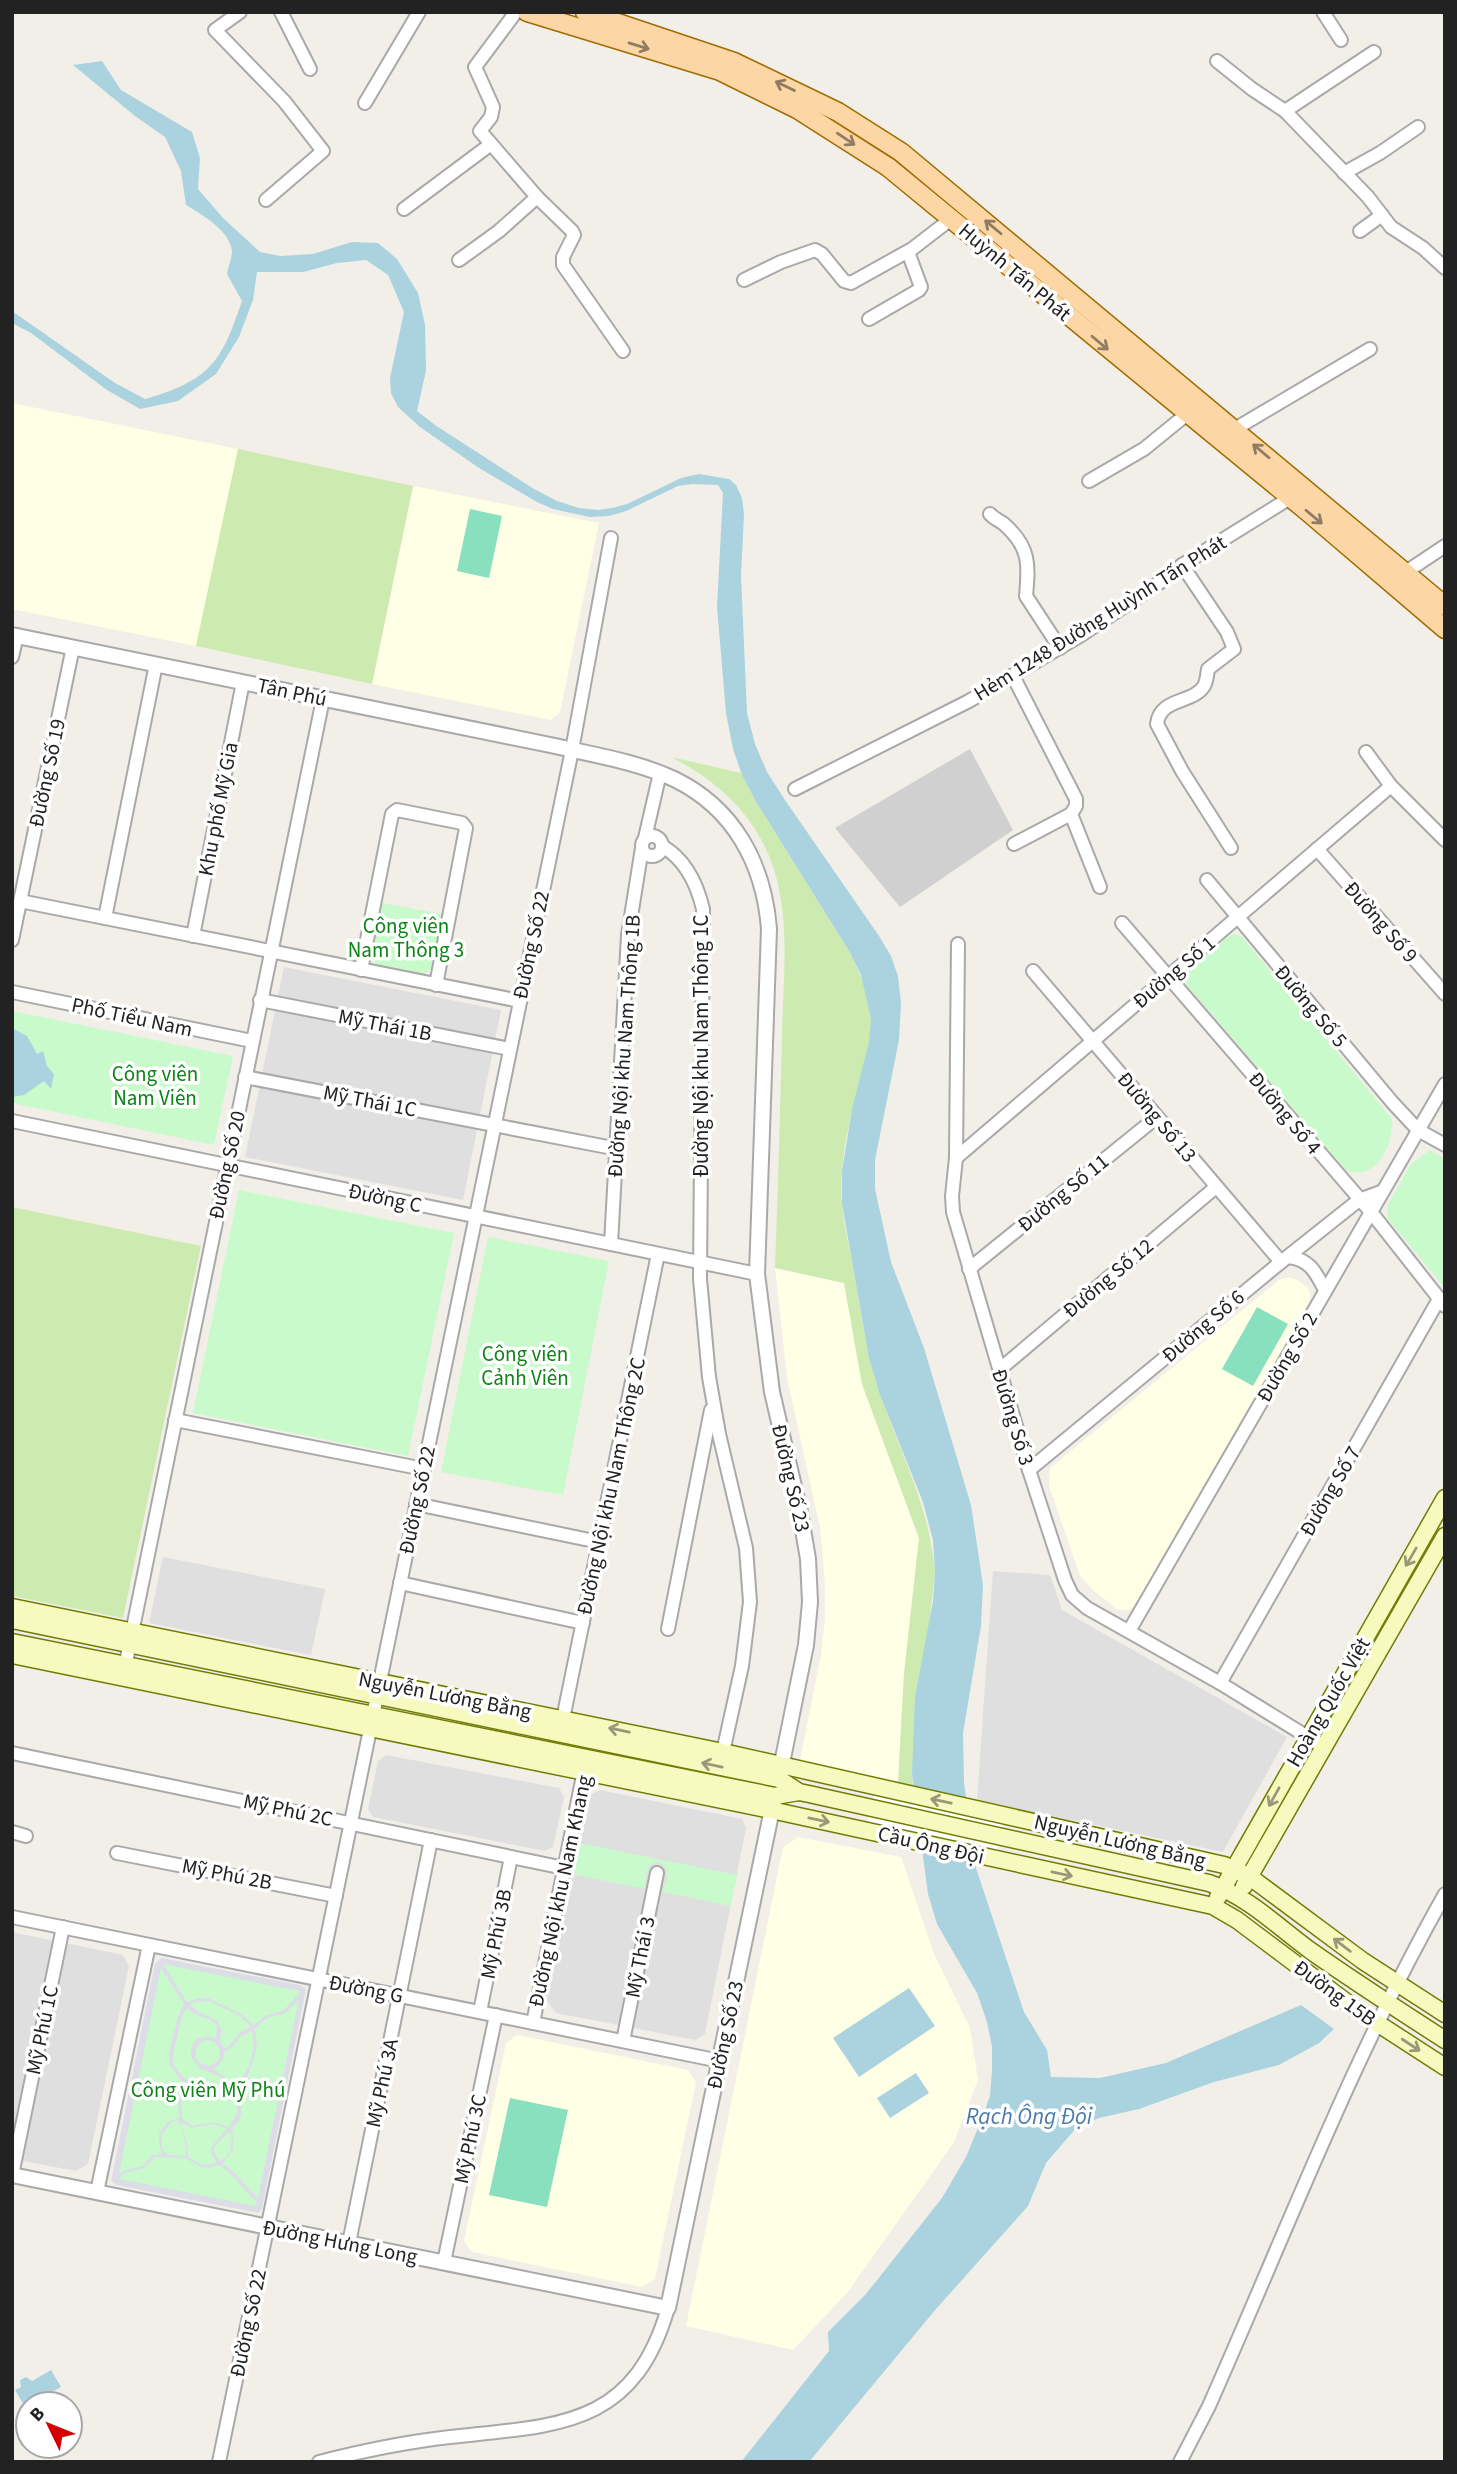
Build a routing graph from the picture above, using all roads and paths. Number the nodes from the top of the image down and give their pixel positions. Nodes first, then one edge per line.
1 (240, 12) edge
2 (281, 12) edge
3 (419, 12) edge
4 (516, 12) edge
5 (528, 12) edge
6 (585, 12) edge
7 (1323, 12) edge
8 (615, 24) edge
9 (1341, 40) dead end
10 (1374, 52) dead end
11 (1217, 61) dead end
12 (310, 69) dead end
13 (365, 103) dead end
14 (1285, 111) junction
15 (1418, 127) dead end
16 (491, 144) junction
17 (1344, 173) junction
18 (537, 197) junction
19 (266, 200) dead end
20 (404, 209) dead end
21 (1382, 215) junction
22 (951, 219) junction
23 (1360, 231) dead end
24 (908, 252) junction
25 (459, 260) dead end
26 (1440, 264) edge
27 (744, 280) dead end
28 (1089, 309) junction
29 (869, 319) dead end
30 (1076, 322) junction
31 (1370, 349) dead end
32 (622, 351) dead end
33 (1187, 415) junction
34 (1235, 429) junction
35 (1089, 481) dead end
36 (1297, 493) junction
37 (990, 514) dead end
38 (611, 538) dead end
39 (1445, 546) edge
40 (1182, 565) junction
41 (1405, 572) junction
42 (1445, 606) edge
43 (1445, 629) edge
44 (15, 635) edge
45 (73, 647) junction
46 (1060, 648) junction
47 (12, 657) edge
48 (156, 664) junction
49 (1013, 676) junction
50 (243, 682) junction
51 (323, 699) junction
52 (572, 750) junction
53 (1366, 752) dead end
54 (660, 773) junction
55 (1391, 786) junction
56 (795, 789) dead end
57 (1071, 814) junction
58 (1445, 840) edge
59 (644, 843) junction
60 (1014, 844) dead end
61 (1231, 848) dead end
62 (1317, 849) junction
63 (1207, 880) dead end
64 (1100, 887) dead end
65 (20, 901) junction
66 (1238, 917) junction
67 (105, 918) junction
68 (1122, 923) dead end
69 (193, 936) junction
70 (12, 940) edge
71 (958, 944) dead end
72 (271, 952) junction
73 (361, 970) junction
74 (1033, 971) dead end
75 (1168, 977) junction
76 (436, 985) junction
77 (12, 992) edge
78 (1445, 994) edge
79 (260, 1000) junction
80 (520, 1001) junction
81 (252, 1041) junction
82 (1093, 1041) junction
83 (510, 1049) junction
84 (245, 1077) junction
85 (1445, 1084) edge
86 (1157, 1117) junction
87 (12, 1121) edge
88 (494, 1125) junction
89 (1418, 1130) junction
90 (1445, 1145) edge
91 (618, 1149) junction
92 (956, 1157) junction
93 (226, 1165) junction
94 (1216, 1187) junction
95 (1383, 1191) junction
96 (1359, 1200) junction
97 (1371, 1212) junction
98 (476, 1216) junction
99 (611, 1244) junction
100 (658, 1254) junction
101 (1284, 1259) junction
102 (699, 1262) junction
103 (969, 1269) junction
104 (757, 1274) junction
105 (1325, 1290) junction
106 (1442, 1302) edge
107 (999, 1370) junction
108 (713, 1402) junction
109 (175, 1420) junction
110 (424, 1469) junction
111 (1029, 1470) junction
112 (1445, 1498) edge
113 (416, 1504) junction
114 (1445, 1536) edge
115 (599, 1542) junction
116 (400, 1583) junction
117 (12, 1607) edge
118 (12, 1620) edge
119 (583, 1623) junction
120 (668, 1629) dead end
121 (1129, 1631) junction
122 (131, 1638) junction
123 (12, 1642) edge
124 (12, 1655) edge
125 (124, 1671) junction
126 (1220, 1683) junction
127 (379, 1688) junction
128 (563, 1719) junction
129 (372, 1722) junction
130 (1308, 1737) junction
131 (1324, 1746) junction
132 (723, 1752) junction
133 (12, 1753) edge
134 (585, 1766) junction
135 (780, 1772) junction
136 (799, 1792) junction
137 (773, 1803) junction
138 (872, 1809) joint
139 (351, 1824) junction
140 (867, 1830) joint
141 (12, 1832) edge
142 (26, 1836) dead end
143 (1000, 1837) joint
144 (431, 1840) junction
145 (117, 1853) dead end
146 (511, 1857) junction
147 (996, 1859) joint
148 (565, 1868) junction
149 (1234, 1868) junction
150 (657, 1873) dead end
151 (1250, 1877) junction
152 (1223, 1888) junction
153 (1445, 1894) edge
154 (336, 1896) junction
155 (1238, 1896) junction
156 (1213, 1906) junction
157 (1228, 1914) junction
158 (12, 1917) edge
159 (63, 1927) junction
160 (149, 1945) junction
161 (319, 1979) junction
162 (1397, 1984) junction
163 (400, 1996) junction
164 (1387, 2004) junction
165 (481, 2012) junction
166 (1445, 2014) edge
167 (496, 2015) junction
168 (533, 2023) junction
169 (1377, 2024) junction
170 (1445, 2040) edge
171 (623, 2041) junction
172 (720, 2061) junction
173 (1445, 2067) edge
174 (12, 2175) edge
175 (97, 2192) junction
176 (268, 2227) junction
177 (349, 2243) junction
178 (443, 2263) junction
179 (668, 2308) junction
180 (219, 2462) edge
181 (319, 2462) edge
182 (1180, 2462) edge

1 - 19 street
2 - 12 street
3 - 13 street
4 - 16 street
5 - 8 main road, Huỳnh Tấn Phát
6 - 8 main road, Huỳnh Tấn Phát
7 - 9 street
8 -> 22 main road, Huỳnh Tấn Phát
28 -> 8 main road, Huỳnh Tấn Phát
10 - 14 street
11 - 14 street
14 - 17 street
15 - 17 street
16 - 18 street
16 - 20 street
17 - 21 street
18 - 25 street
18 - 32 street
21 - 23 street
21 - 26 street
22 - 24 street
22 - 30 main road, Huỳnh Tấn Phát
24 - 27 street
24 - 29 street
28 - 30 main road
28 - 34 main road, Huỳnh Tấn Phát
30 -> 33 main road, Huỳnh Tấn Phát
31 - 34 street
33 - 35 street
33 - 36 main road, Huỳnh Tấn Phát
36 -> 34 main road, Huỳnh Tấn Phát
36 - 40 street, Hẻm 1248 Đường Huỳnh Tấn Phát
36 - 41 main road, Huỳnh Tấn Phát
36 -> 43 main road, Huỳnh Tấn Phát
37 - 46 street
38 - 52 street, Đường Số 22
39 - 41 street
40 - 46 street, Hẻm 1248 Đường Huỳnh Tấn Phát
40 - 61 street
41 - 42 main road, Huỳnh Tấn Phát
44 - 45 street, Tân Phú
44 - 47 street
45 - 48 street, Tân Phú
45 - 65 street, Đường Số 19
46 - 49 street, Hẻm 1248 Đường Huỳnh Tấn Phát
48 - 50 street, Tân Phú
48 - 67 street
49 - 56 street, Hẻm 1248 Đường Huỳnh Tấn Phát
49 - 57 street
50 - 51 street, Tân Phú
50 - 69 street, Khu phố Mỹ Gia
51 - 52 street, Tân Phú
51 - 72 street, Đường Số 20
52 - 54 street, Đường Số 23
52 - 80 street, Đường Số 22
53 - 55 street
54 - 59 street, Đường Nội khu Nam Thông 1B
54 - 104 street, Đường Số 23
55 - 58 street
55 - 62 street, Đường Số 1
57 - 60 street
57 - 64 street
59 - 91 street, Đường Nội khu Nam Thông 1B
59 - 102 street, Đường Nội khu Nam Thông 1C
62 - 66 street, Đường Số 1
62 - 78 street, Đường Số 9
63 - 66 street, Đường Số 5
65 - 67 street
65 - 70 street, Đường Số 19
66 - 75 street, Đường Số 1
66 - 89 street, Đường Số 5
67 - 69 street
68 - 75 street, Đường Số 4
69 - 72 street
71 - 92 street, Đường Số 3
72 - 73 street
72 - 79 street, Đường Số 20
73 - 76 street
73 - 76 street
74 - 82 street, Đường Số 13
75 - 82 street, Đường Số 1
75 - 96 street, Đường Số 4
76 - 80 street
77 - 81 street, Phố Tiểu Nam
79 - 81 street, Đường Số 20
79 - 83 street, Mỹ Thái 1B
80 - 83 street, Đường Số 22
81 - 84 street, Đường Số 20
82 - 86 street, Đường Số 13
82 - 92 street, Đường Số 1
83 - 88 street, Đường Số 22
84 - 88 street, Mỹ Thái 1C
84 - 93 street, Đường Số 20
85 - 89 street, Đường Số 2
86 - 94 street, Đường Số 13
86 - 103 street, Đường Số 11
87 - 93 street, Đường C
88 - 91 street, Mỹ Thái 1C
88 - 98 street, Đường Số 22
89 - 90 street, Đường Số 5
89 - 95 street, Đường Số 2
91 - 99 street, Đường Nội khu Nam Thông 1B
92 - 103 street, Đường Số 3
93 - 98 street, Đường C
93 - 109 street, Đường Số 20
94 - 101 street, Đường Số 13
94 - 107 street, Đường Số 12
95 - 96 street, Đường Số 6
95 - 97 street, Đường Số 2
96 - 97 street, Đường Số 4
96 - 101 street, Đường Số 6
97 - 105 street, Đường Số 2
97 - 106 street, Đường Số 4
98 - 99 street, Đường C
98 - 110 street, Đường Số 22
99 - 100 street, Đường C
100 - 102 street, Đường C
100 - 115 street, Đường Nội khu Nam Thông 2C
101 - 105 street, Đường Số 13
101 - 111 street, Đường Số 6
102 - 104 street, Đường C
102 - 108 street, Đường Nội khu Nam Thông 1C
103 - 107 street, Đường Số 3
104 - 135 street, Đường Số 23
105 - 121 street, Đường Số 2
106 - 126 street, Đường Số 7
107 - 111 street, Đường Số 3
108 - 120 street
108 - 132 street, Đường Nội khu Nam Thông 1C
109 - 110 street
109 - 122 street, Đường Số 20
110 - 113 street, Đường Số 22
111 - 121 street, Đường Số 3
112 -> 130 main road, Hoàng Quốc Việt
113 - 115 street
113 - 116 street, Đường Số 22
114 - 131 main road, Hoàng Quốc Việt
115 - 119 street, Đường Nội khu Nam Thông 2C
116 - 119 street
116 - 127 street, Đường Số 22
117 - 122 main road, Nguyễn Lương Bằng
118 - 122 main road, Nguyễn Lương Bằng
119 - 128 street, Đường Nội khu Nam Thông 2C
121 - 126 street, Đường Số 3
122 - 125 street, Đường Số 20
122 - 127 main road, Nguyễn Lương Bằng
123 - 125 main road, Nguyễn Lương Bằng
124 - 125 main road, Nguyễn Lương Bằng
125 - 129 main road, Nguyễn Lương Bằng
126 - 130 street, Đường Số 3
127 - 128 main road, Nguyễn Lương Bằng
127 - 129 street, Đường Số 22
135 -> 127 main road, Nguyễn Lương Bằng
132 -> 128 main road, Nguyễn Lương Bằng
129 - 134 main road, Nguyễn Lương Bằng
129 - 139 street, Đường Số 22
130 - 131 street, Đường Số 3
130 -> 149 main road, Hoàng Quốc Việt
131 - 151 main road, Hoàng Quốc Việt
132 - 135 main road, Nguyễn Lương Bằng
133 - 139 street, Mỹ Phú 2C
134 - 137 main road, Nguyễn Lương Bằng
134 - 148 street, Đường Nội khu Nam Khang
135 - 136 main road, Nguyễn Lương Bằng
135 - 137 street, Đường Số 23
149 -> 135 main road, Nguyễn Lương Bằng
136 - 137 main road, Nguyễn Lương Bằng
136 - 138 main road, Nguyễn Lương Bằng
137 -> 140 main road, Nguyễn Lương Bằng
137 - 172 street, Đường Số 23
138 - 143 main road, Cầu Ông Đội
139 - 144 street, Mỹ Phú 2C
139 - 154 street, Đường Số 22
140 - 147 main road, Cầu Ông Đội
141 - 142 street
143 - 152 main road, Nguyễn Lương Bằng
144 - 146 street, Mỹ Phú 2C
144 - 163 street, Mỹ Phú 3A
145 - 154 street, Mỹ Phú 2B
146 - 148 street, Mỹ Phú 2C
146 - 165 street, Mỹ Phú 3B
147 -> 156 main road, Nguyễn Lương Bằng
148 - 168 street, Đường Nội khu Nam Khang
149 - 151 main road, Nguyễn Lương Bằng
149 - 152 main road, Hoàng Quốc Việt
150 - 171 street, Mỹ Thái 3
151 - 155 main road, Hoàng Quốc Việt
162 -> 151 main road, Đường 15B
152 - 155 main road, Nguyễn Lương Bằng
152 - 156 main road, Hoàng Quốc Việt
153 - 162 street
154 - 161 street, Đường Số 22
155 - 157 main road, Hoàng Quốc Việt
155 - 164 main road, Đường 15B
156 - 157 main road, Nguyễn Lương Bằng
157 - 169 main road, Đường 15B
158 - 159 street, Đường G
159 - 160 street, Đường G
159 - 174 street, Mỹ Phú 1C
160 - 161 street, Đường G
160 - 175 street
161 - 163 street, Đường G
161 - 176 street, Đường Số 22
162 - 164 street
162 - 166 main road, Đường 15B
163 - 165 street, Đường G
163 - 177 street, Mỹ Phú 3A
164 - 169 street
164 - 170 main road, Đường 15B
165 - 167 street, Đường G
167 - 168 street, Đường G
167 - 178 street, Mỹ Phú 3C
168 - 171 street, Đường G
169 -> 173 main road, Đường 15B
169 - 182 street
171 - 172 street, Đường G
172 - 179 street, Đường Số 23
174 - 175 street, Đường Hưng Long
175 - 176 street, Đường Hưng Long
176 - 177 street, Đường Hưng Long
176 - 180 street, Đường Số 22
177 - 178 street, Đường Hưng Long
178 - 179 street, Đường Hưng Long
179 - 181 street

